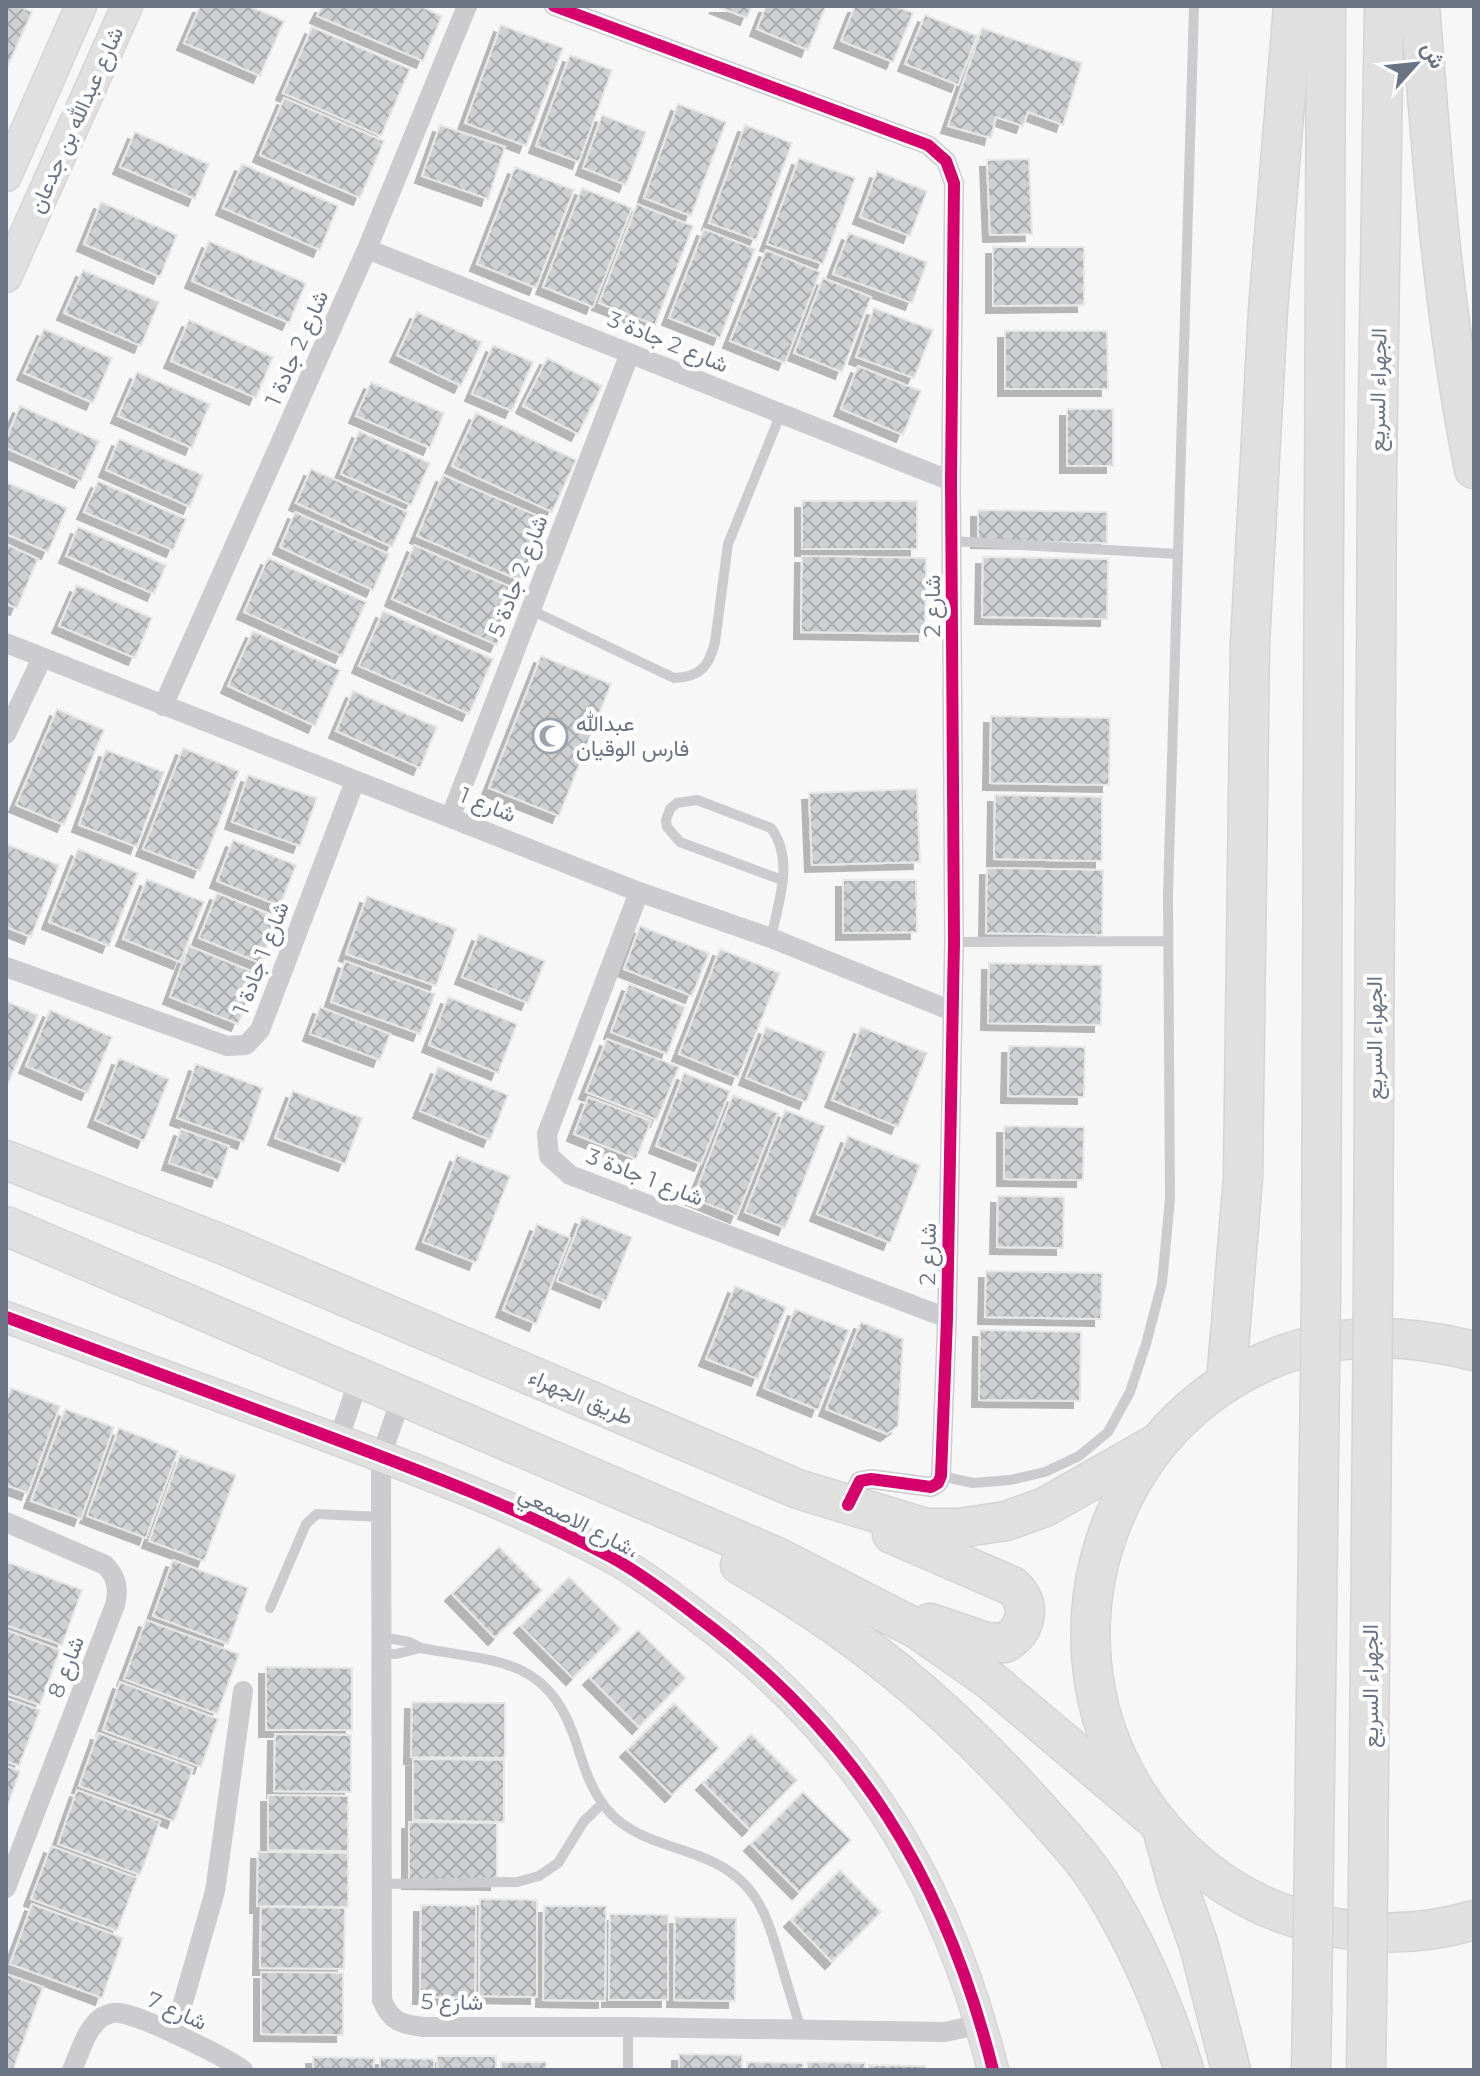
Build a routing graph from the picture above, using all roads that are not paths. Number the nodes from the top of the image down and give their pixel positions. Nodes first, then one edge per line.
1 (81, 6) edge
2 (127, 6) edge
3 (467, 6) edge
4 (554, 6) edge
5 (1194, 6) edge
6 (1293, 6) edge
7 (1326, 6) edge
8 (1384, 6) edge
9 (1420, 6) edge
10 (6, 176) edge
11 (367, 249) junction
12 (6, 277) edge
13 (630, 353) junction
14 (781, 413) junction
15 (1474, 469) edge
16 (951, 481) junction
17 (952, 541) junction
18 (1178, 554) junction
19 (531, 610) junction
20 (6, 643) edge
21 (42, 658) junction
22 (163, 706) junction
23 (6, 734) edge
24 (355, 781) junction
25 (451, 816) junction
26 (782, 880) junction
27 (639, 892) junction
28 (771, 938) junction
29 (1168, 941) junction
30 (954, 942) junction
31 (6, 967) edge
32 (952, 1011) junction
33 (6, 1160) edge
34 (6, 1226) edge
35 (6, 1317) edge
36 (947, 1318) junction
37 (1474, 1351) edge
38 (359, 1379) junction
39 (1226, 1383) junction
40 (402, 1396) junction
41 (338, 1441) junction
42 (1159, 1442) junction
43 (381, 1456) junction
44 (571, 1470) junction
45 (941, 1476) junction
46 (798, 1489) junction
47 (848, 1505) junction
48 (382, 1517) junction
49 (6, 1522) edge
50 (777, 1557) junction
51 (270, 1608) dead end
52 (383, 1646) junction
53 (421, 1648) junction
54 (243, 1691) dead end
55 (602, 1804) junction
56 (1157, 1823) junction
57 (383, 1884) junction
58 (6, 1888) edge
59 (1474, 1920) edge
60 (981, 2024) junction
61 (628, 2027) junction
62 (801, 2030) junction
63 (174, 2034) junction
64 (72, 2070) edge
65 (243, 2070) edge
66 (628, 2070) edge
67 (993, 2070) edge
68 (1184, 2070) edge
69 (1231, 2070) edge
70 (1311, 2070) edge
71 (1366, 2070) edge

1 - 10 street, شارع عبدالله بن جدعان
2 - 12 street, شارع عبدالله بن جدعان
3 - 11 street, شارع 2 جادة 1
4 - 16 street, شارع 2
5 - 18 lane
6 - 39 highway
7 - 70 highway, bridge
8 - 71 highway, الجهراء السريع, bridge
9 - 15 highway
11 - 13 street, شارع 2 جادة 3
11 - 22 street, شارع 2 جادة 1
13 - 14 street, شارع 2 جادة 3
13 - 19 street, شارع 2 جادة 5
14 - 16 street, شارع 2 جادة 3
14 - 19 lane
16 - 17 street, شارع 2
17 - 18 lane
17 - 30 street, شارع 2
18 - 29 lane
19 - 25 street, شارع 2 جادة 5
20 - 21 street, شارع 1
21 - 22 street, شارع 1
21 - 23 street
22 - 24 street, شارع 1
24 - 25 street, شارع 1
24 - 31 street, شارع 1 جادة 1
25 - 27 street, شارع 1
26 - 26 lane
26 - 28 lane
27 - 28 street, شارع 1
27 - 36 street, شارع 1 جادة 3
28 - 32 street, شارع 1
29 - 30 lane
29 - 45 lane
30 - 32 street, شارع 2
32 - 36 street, شارع 2
33 - 46 highway, طريق الجهراء
34 - 38 highway
35 - 41 street, شارع الاصمعي،
36 - 45 street, شارع 2
37 - 39 highway
38 - 40 highway
38 - 41 street
39 - 42 highway
40 - 43 street
40 - 44 highway
41 - 43 street, شارع الاصمعي،
42 - 47 highway, طريق الجهراء
42 - 56 highway
43 - 48 street, شارع 5
43 - 60 street, شارع الاصمعي،
44 - 50 highway
44 - 68 highway
45 - 47 street
46 - 47 highway, طريق الجهراء
46 - 50 highway
48 - 51 lane
48 - 52 street, شارع 5
49 - 58 street, شارع 8
50 - 56 highway
52 - 53 lane
52 - 53 lane
52 - 57 street, شارع 5
53 - 55 lane
54 - 63 street
55 - 57 lane
55 - 62 lane
56 - 59 highway
56 - 69 highway
57 - 61 street, شارع 5
60 - 62 street, شارع 5
60 - 67 street, شارع الاصمعي،
61 - 62 street, شارع 5
61 - 66 lane
63 - 64 street, شارع 7
63 - 65 street, شارع 7

